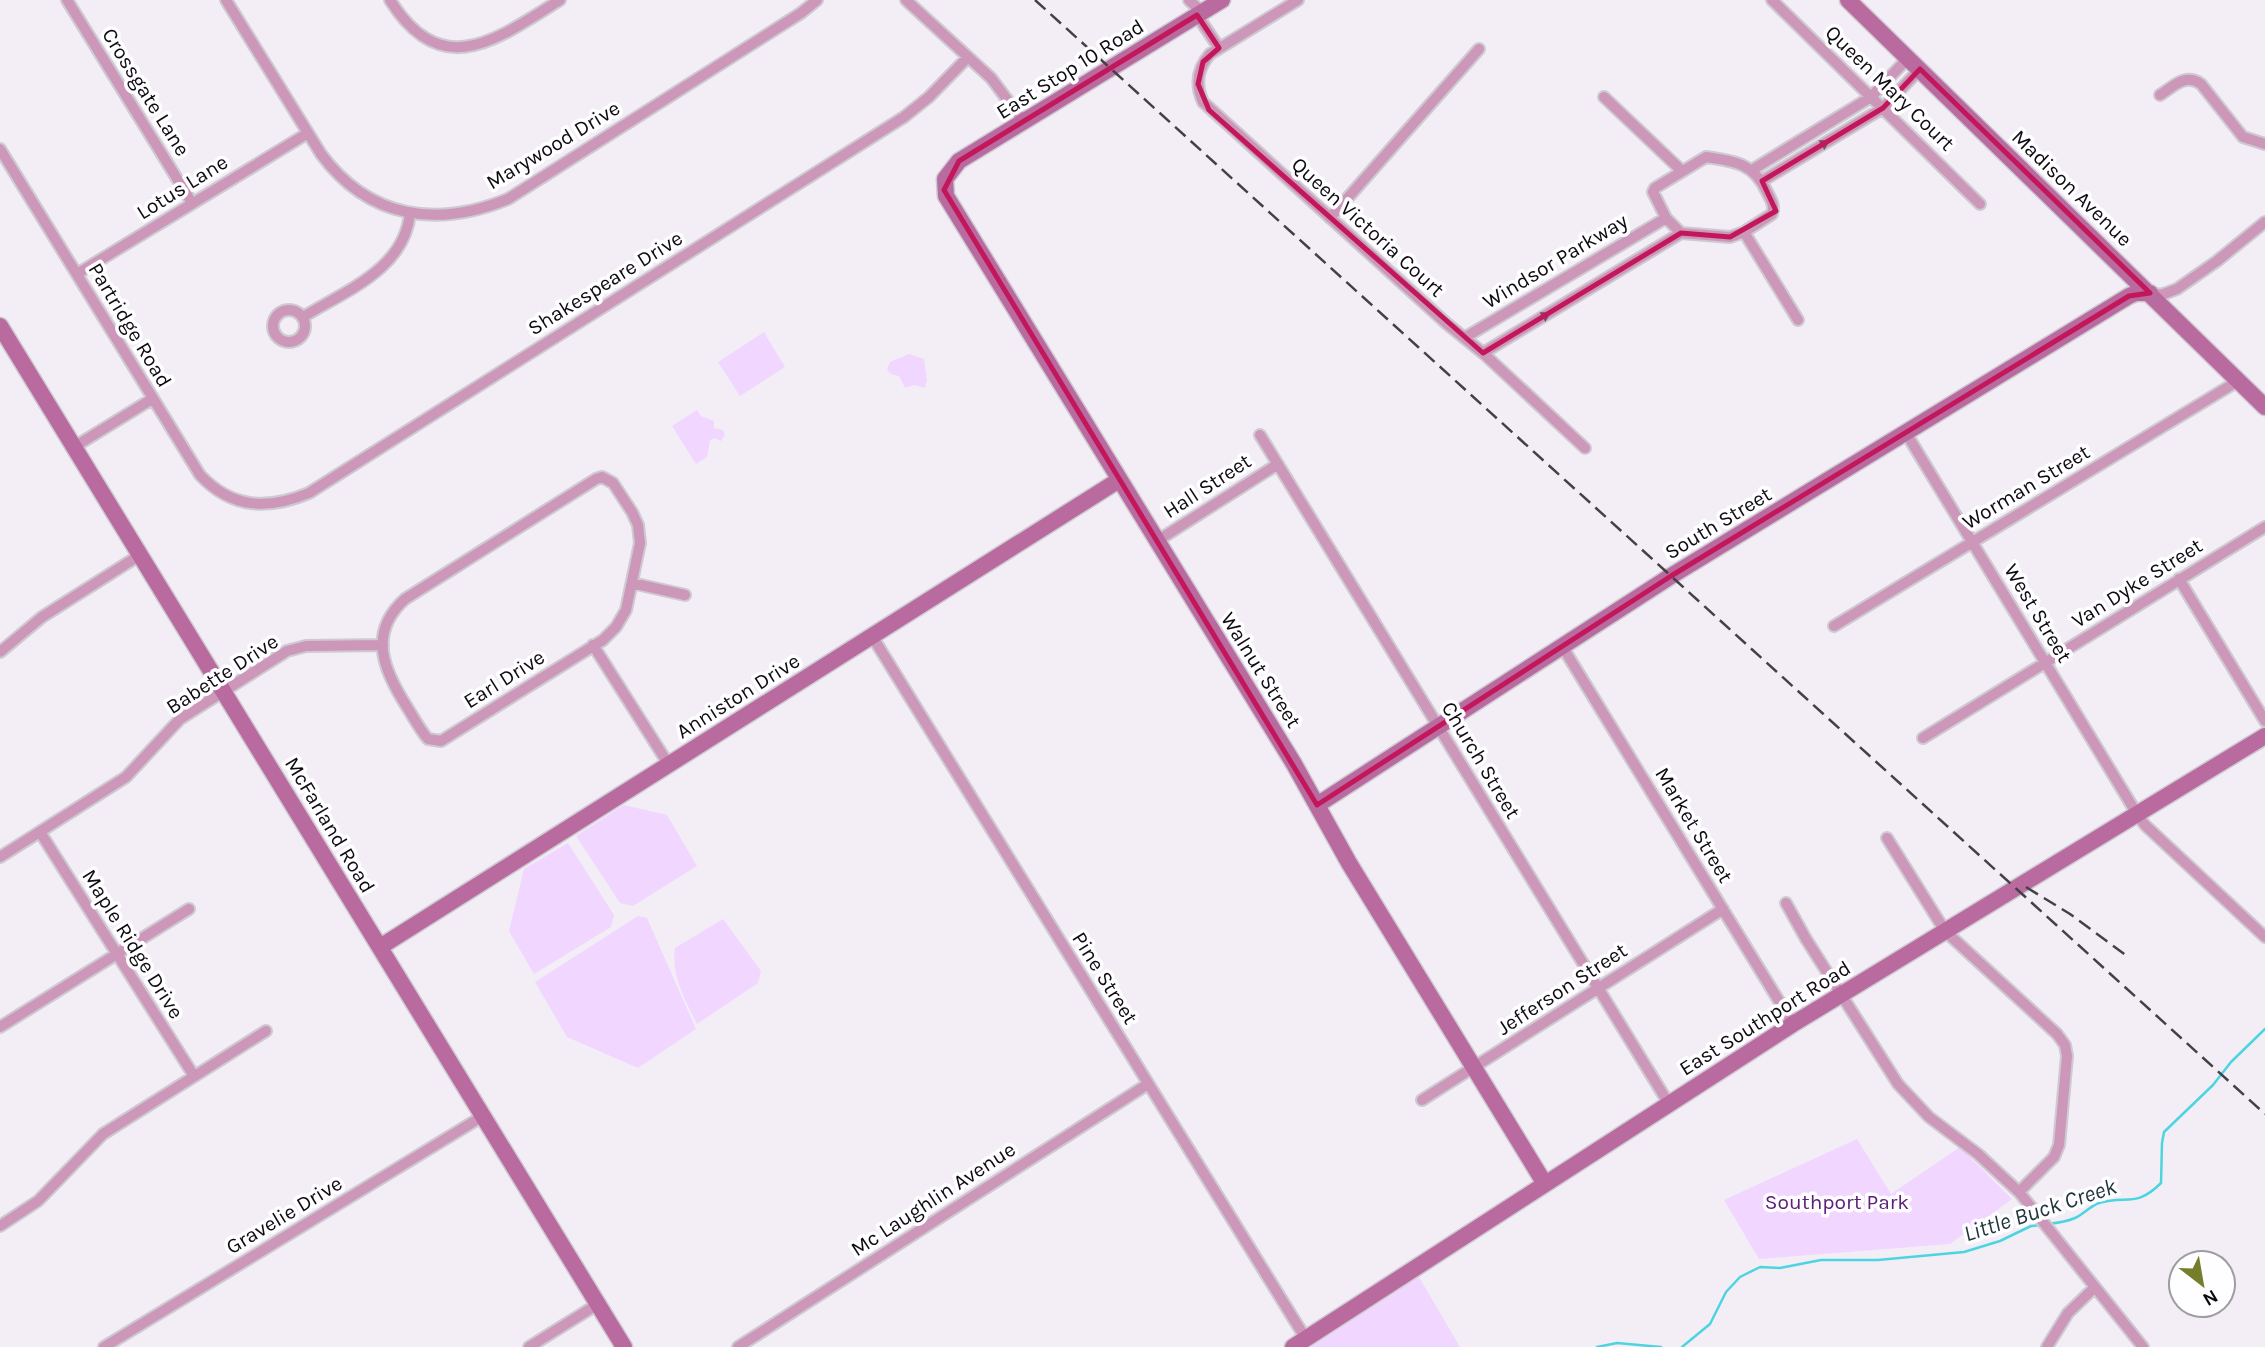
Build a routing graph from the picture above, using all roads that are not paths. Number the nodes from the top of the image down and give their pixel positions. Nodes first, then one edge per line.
1 (67, 0) edge
2 (226, 0) edge
3 (390, 0) edge
4 (559, 0) edge
5 (817, 0) edge
6 (906, 0) edge
7 (1189, 0) edge
8 (1222, 0) edge
9 (1298, 0) edge
10 (1772, 0) edge
11 (1848, 0) edge
12 (1199, 14) junction
13 (1219, 48) junction
14 (1479, 49) dead end
15 (968, 57) junction
16 (1914, 63) junction
17 (2160, 95) dead end
18 (1604, 97) dead end
19 (1871, 97) junction
20 (1882, 108) junction
21 (1024, 122) junction
22 (308, 133) junction
23 (2265, 144) edge
24 (0, 149) edge
25 (1752, 170) junction
26 (1682, 171) junction
27 (945, 179) joint
28 (1762, 181) junction
29 (192, 203) junction
30 (1980, 204) dead end
31 (410, 213) junction
32 (1330, 218) junction
33 (1666, 218) junction
34 (2265, 222) edge
35 (1744, 232) junction
36 (1681, 233) junction
37 (77, 274) junction
38 (2150, 293) junction
39 (303, 317) dead end
40 (1798, 320) dead end
41 (0, 326) edge
42 (1464, 338) junction
43 (1483, 353) junction
44 (2238, 381) junction
45 (152, 398) junction
46 (2265, 407) edge
47 (1906, 433) junction
48 (1260, 435) dead end
49 (74, 447) junction
50 (1585, 448) dead end
51 (1278, 464) junction
52 (1119, 480) junction
53 (244, 502) joint
54 (2265, 527) edge
55 (1157, 541) junction
56 (1972, 542) junction
57 (141, 555) junction
58 (2179, 579) junction
59 (632, 583) junction
60 (685, 595) dead end
61 (1834, 626) dead end
62 (872, 636) junction
63 (383, 645) junction
64 (593, 645) junction
65 (1562, 646) junction
66 (0, 652) edge
67 (2045, 662) junction
68 (224, 692) junction
69 (2265, 721) edge
70 (1438, 727) junction
71 (2265, 736) edge
72 (1923, 738) dead end
73 (669, 765) junction
74 (1317, 805) junction
75 (2137, 814) junction
76 (40, 832) junction
77 (1887, 838) dead end
78 (0, 857) edge
79 (1787, 903) dead end
80 (189, 909) dead end
81 (1723, 909) junction
82 (1945, 931) junction
83 (2265, 937) edge
84 (380, 947) junction
85 (117, 954) junction
86 (1598, 988) junction
87 (1841, 995) junction
88 (1793, 1024) junction
89 (0, 1027) edge
90 (266, 1031) dead end
91 (1474, 1069) junction
92 (194, 1076) junction
93 (1148, 1084) junction
94 (1422, 1100) dead end
95 (1669, 1104) junction
96 (483, 1116) junction
97 (1545, 1184) junction
98 (2019, 1192) junction
99 (0, 1226) edge
100 (2094, 1288) junction
101 (598, 1304) junction
102 (1300, 1343) edge
103 (2048, 1344) edge
104 (104, 1347) edge
105 (530, 1347) edge
106 (624, 1347) edge
107 (738, 1347) edge
108 (2143, 1347) edge

1 - 29 street, Crossgate Lane
2 - 22 street, Marywood Drive
3 - 4 street
5 - 31 street, Marywood Drive
6 - 15 street
7 - 12 street
8 - 12 street, East Stop 10 Road
9 - 13 street
10 - 19 street, Queen Mary Court
11 - 16 street, Madison Avenue
12 - 13 street
12 - 21 street, East Stop 10 Road
13 - 32 street, Queen Victoria Court
14 - 32 street
15 - 21 street
15 - 53 street, Shakespeare Drive
16 - 19 street
16 - 20 street
16 - 38 street, Madison Avenue
17 - 23 street
18 - 26 street
19 - 20 street, Queen Mary Court
19 - 25 street
28 -> 20 street
20 - 30 street, Queen Mary Court
21 - 27 street, East Stop 10 Road
22 - 29 street, Lotus Lane
22 - 31 street, Marywood Drive
24 - 37 street, Partridge Road
25 - 26 street
25 - 28 street
26 - 33 street
27 - 52 street, Walnut Street
28 - 35 street
29 - 37 street, Lotus Lane
31 - 39 street
32 - 42 street, Queen Victoria Court
33 - 36 street
33 - 42 street, Windsor Parkway
34 - 38 street
35 - 36 street
35 - 40 street
43 -> 36 street, Windsor Parkway
37 - 45 street, Partridge Road
38 - 44 street, Madison Avenue
38 - 47 street, South Street
41 - 49 street, McFarland Road
42 - 43 street, Queen Victoria Court
43 - 50 street, Queen Victoria Court
44 - 46 street, Madison Avenue
44 - 56 street, Worman Street
45 - 49 street
45 - 53 street, Partridge Road
47 - 56 street, West Street
47 - 65 street, South Street
48 - 51 street, Church Street
49 - 57 street, McFarland Road
51 - 55 street, Hall Street
51 - 70 street, Church Street
52 - 55 street, Walnut Street
52 - 62 street, Anniston Drive
54 - 58 street, Van Dyke Street
55 - 74 street, Walnut Street
56 - 61 street, Worman Street
56 - 67 street, West Street
57 - 66 street
57 - 68 street, McFarland Road
58 - 67 street, Van Dyke Street
58 - 69 street
59 - 60 street
59 - 63 street, Earl Drive
59 - 64 street, Earl Drive
62 - 73 street, Anniston Drive
62 - 93 street, Pine Street
63 - 64 street, Earl Drive
63 - 68 street, Babette Drive
64 - 73 street
65 - 70 street, South Street
65 - 81 street, Market Street
67 - 72 street, Van Dyke Street
67 - 75 street, West Street
68 - 76 street, Babette Drive
68 - 84 street, McFarland Road
70 - 74 street, South Street
70 - 86 street, Church Street
71 - 75 street, East Southport Road
73 - 84 street, Anniston Drive
74 - 91 street, Walnut Street
75 - 82 street, East Southport Road
75 - 83 street, West Street
76 - 78 street, Babette Drive
76 - 85 street, Maple Ridge Drive
77 - 82 street
79 - 87 street
80 - 85 street
81 - 86 street, Jefferson Street
81 - 88 street, Market Street
82 - 87 street, East Southport Road
82 - 98 street
84 - 96 street, McFarland Road
85 - 89 street
85 - 92 street, Maple Ridge Drive
86 - 91 street, Jefferson Street
86 - 95 street, Church Street
87 - 88 street, East Southport Road
87 - 98 street
88 - 95 street, East Southport Road
90 - 92 street
91 - 94 street, Jefferson Street
91 - 97 street, Walnut Street
92 - 99 street
93 - 102 street, Pine Street
93 - 107 street, Mc Laughlin Avenue
95 - 97 street, East Southport Road
96 - 101 street, McFarland Road
96 - 104 street, Gravelie Drive
97 - 102 street, East Southport Road
98 - 100 street
100 - 103 street
100 - 108 street
101 - 105 street
101 - 106 street, McFarland Road

